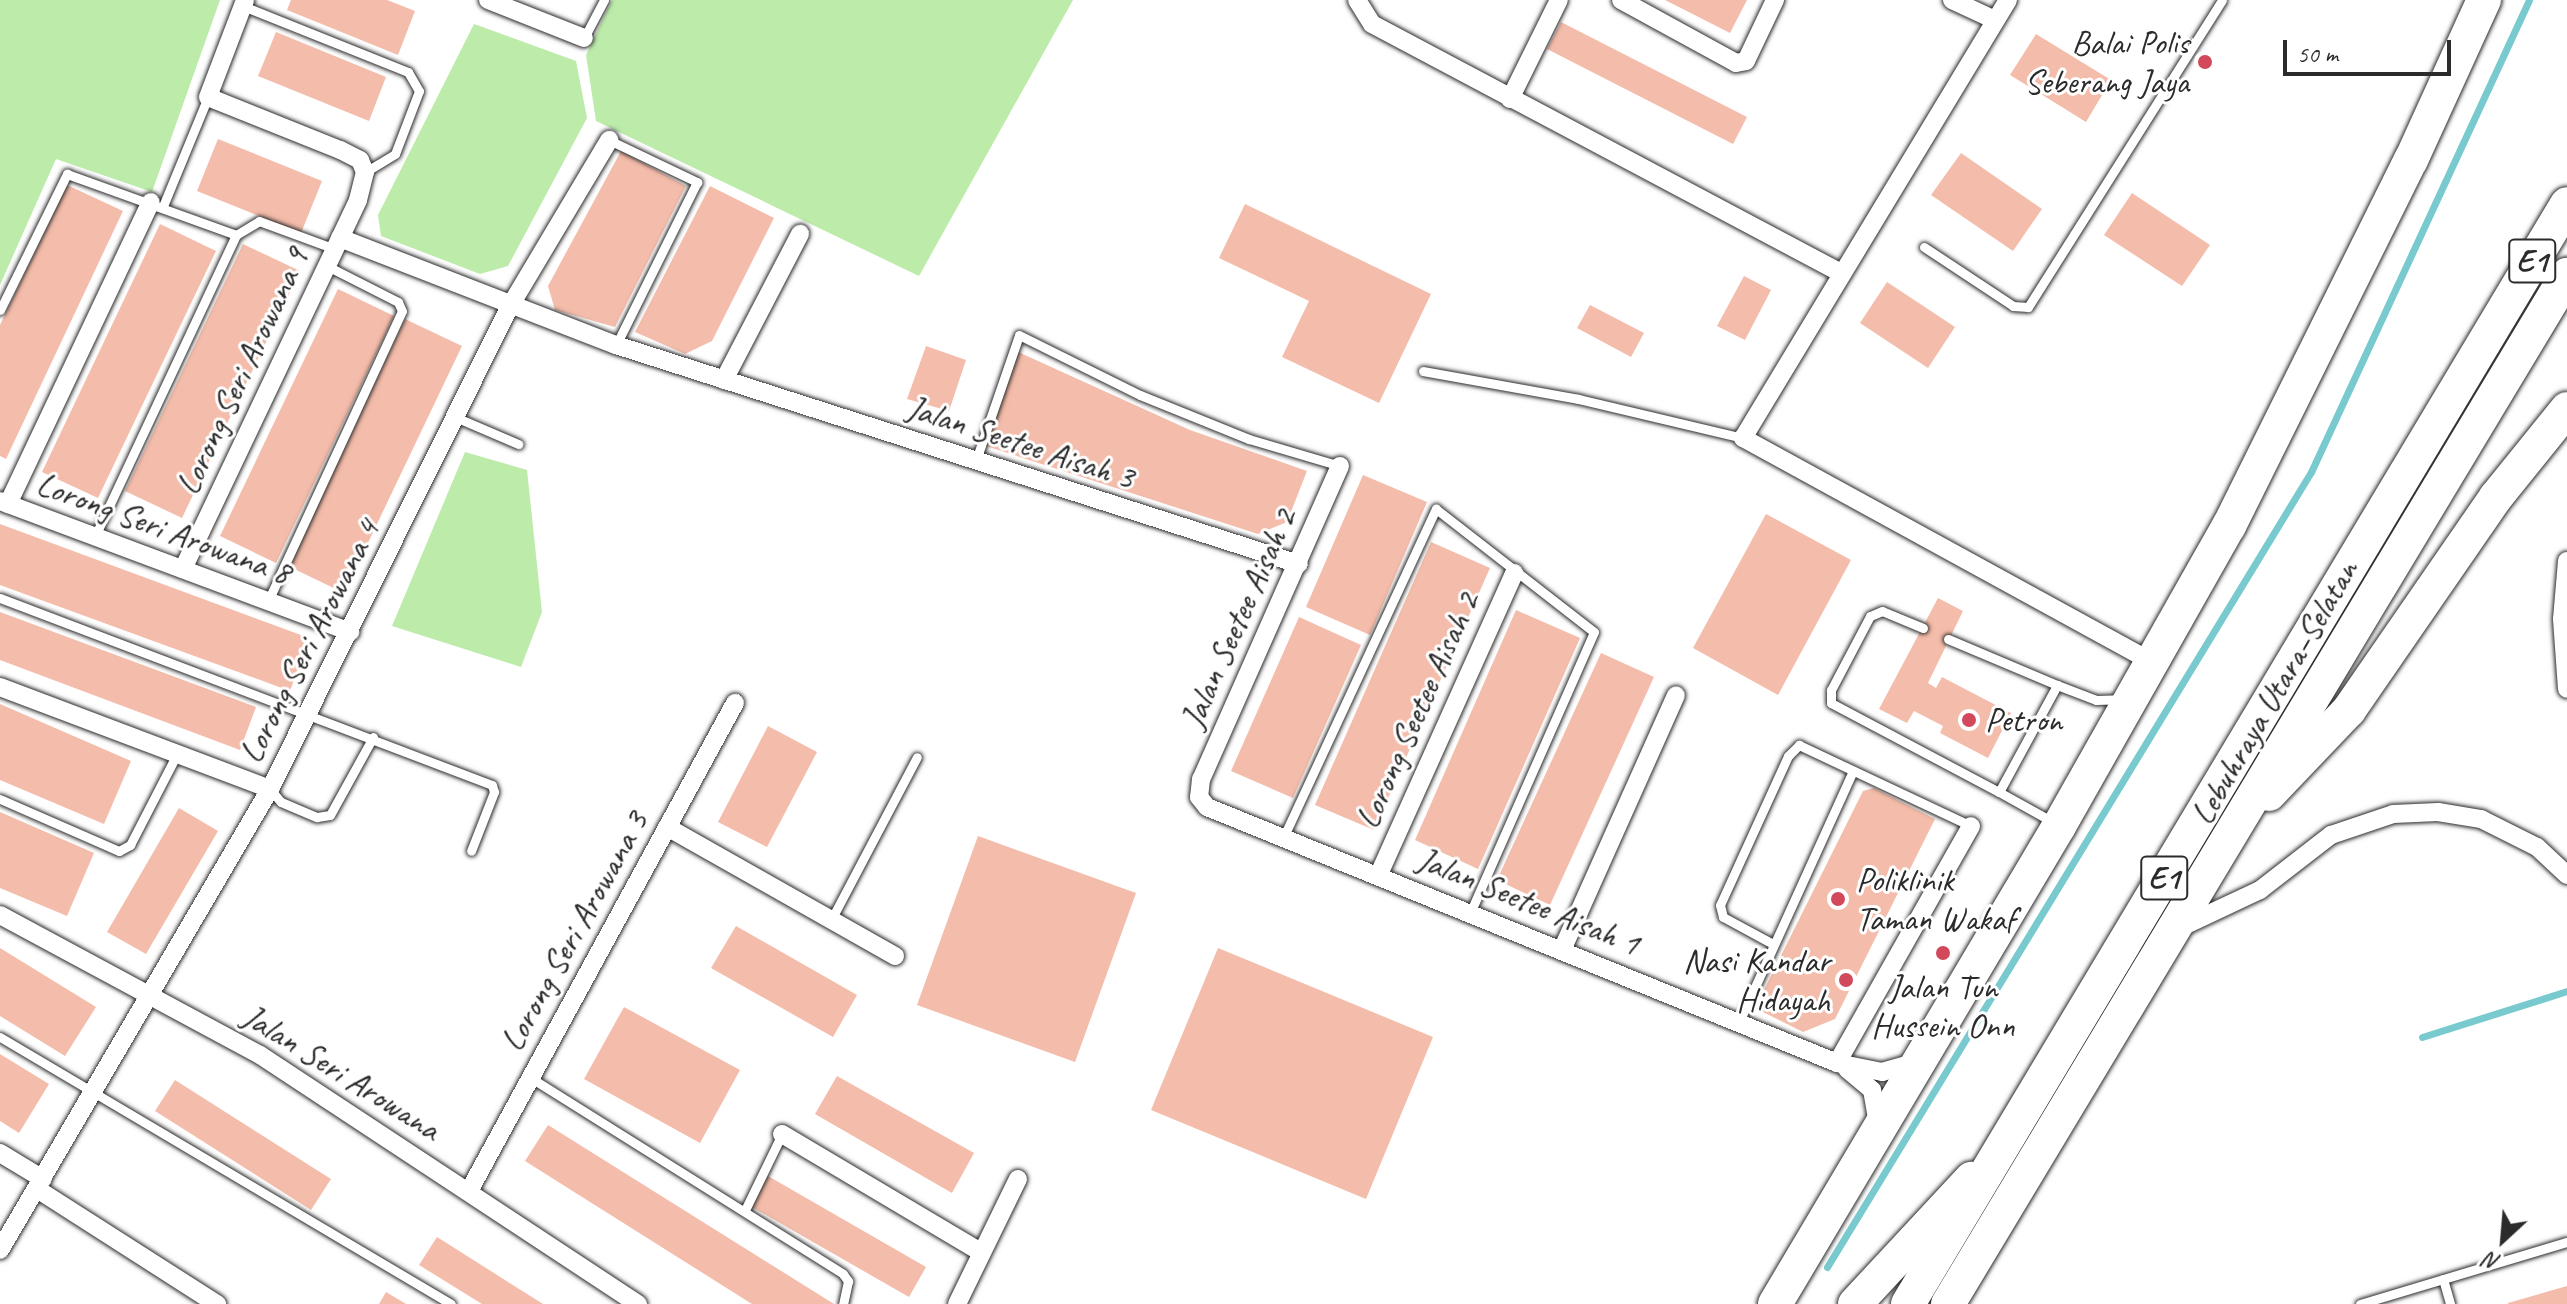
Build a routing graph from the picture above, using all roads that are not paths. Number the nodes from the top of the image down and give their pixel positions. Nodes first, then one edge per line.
1 (488, 0) edge
2 (604, 0) edge
3 (1357, 0) edge
4 (1559, 0) edge
5 (1621, 0) edge
6 (1775, 0) edge
7 (1952, 0) edge
8 (2008, 0) edge
9 (2222, 0) edge
10 (2484, 0) edge
11 (244, 3) edge
12 (1995, 20) junction
13 (584, 38) joint
14 (208, 97) junction
15 (1510, 99) junction
16 (609, 140) joint
17 (365, 172) junction
18 (157, 204) junction
19 (2567, 204) edge
20 (800, 234) dead end
21 (236, 235) junction
22 (1924, 247) dead end
23 (334, 251) junction
24 (1841, 273) junction
25 (2567, 275) edge
26 (509, 308) junction
27 (0, 310) edge
28 (616, 345) junction
29 (1423, 371) dead end
30 (724, 380) junction
31 (2567, 409) edge
32 (455, 417) junction
33 (1743, 438) junction
34 (518, 444) dead end
35 (976, 461) junction
36 (1340, 466) joint
37 (4, 502) edge
38 (95, 536) junction
39 (2567, 561) edge
40 (1299, 564) junction
41 (183, 569) junction
42 (1514, 573) junction
43 (0, 598) edge
44 (268, 601) junction
45 (1923, 628) dead end
46 (350, 632) junction
47 (1948, 639) dead end
48 (2152, 662) junction
49 (2057, 685) junction
50 (0, 687) edge
51 (2567, 689) edge
52 (1676, 695) dead end
53 (2135, 695) junction
54 (735, 703) dead end
55 (312, 713) junction
56 (373, 737) junction
57 (177, 754) junction
58 (917, 757) dead end
59 (1853, 771) junction
60 (270, 789) junction
61 (1999, 792) junction
62 (1199, 797) joint
63 (0, 799) edge
64 (2246, 813) junction
65 (1971, 826) joint
66 (2059, 826) junction
67 (667, 827) junction
68 (1284, 836) junction
69 (471, 851) dead end
70 (1379, 874) junction
71 (2567, 875) edge
72 (1470, 913) junction
73 (0, 915) edge
74 (831, 920) junction
75 (2177, 929) junction
76 (1773, 944) junction
77 (1562, 950) junction
78 (895, 956) dead end
79 (152, 997) junction
80 (1739, 1022) junction
81 (0, 1037) edge
82 (1923, 1056) junction
83 (1837, 1063) junction
84 (531, 1078) junction
85 (93, 1094) junction
86 (782, 1134) joint
87 (1873, 1141) junction
88 (0, 1153) edge
89 (1998, 1155) junction
90 (1018, 1179) dead end
91 (40, 1184) junction
92 (469, 1191) junction
93 (746, 1208) junction
94 (2567, 1242) edge
95 (0, 1250) edge
96 (981, 1252) junction
97 (2443, 1279) junction
98 (217, 1304) edge
99 (451, 1304) edge
100 (638, 1304) edge
101 (843, 1304) edge
102 (957, 1304) edge
103 (1775, 1304) edge
104 (1855, 1304) edge
105 (1908, 1304) edge
106 (1948, 1304) edge
107 (2360, 1304) edge
108 (2450, 1304) edge

1 - 13 street
2 - 13 lane
3 - 15 street
4 - 15 street
5 - 6 street
7 - 12 street
8 - 12 street
9 - 22 lane
10 - 48 highway
11 - 14 street
11 - 17 lane
12 - 24 street
14 - 17 street
14 - 18 lane
15 - 24 street
16 - 26 street, Lorong Seri Arowana 4
16 - 28 lane
17 - 23 street, Lorong Seri Arowana 9
18 - 21 lane
18 - 27 lane
18 - 37 street
19 - 89 highway, Lebuhraya Utara–Selatan / E1
20 - 30 street
21 - 23 lane
21 - 38 lane
23 - 26 street, Jalan Seetee Aisah 3
23 - 41 street, Lorong Seri Arowana 9
23 - 44 lane
24 - 33 street
25 - 64 highway, Lebuhraya Utara–Selatan / E1
26 - 28 street, Jalan Seetee Aisah 3
26 - 32 street, Lorong Seri Arowana 4
28 - 30 street, Jalan Seetee Aisah 3
29 - 33 lane
30 - 35 street, Jalan Seetee Aisah 3
31 - 64 highway
32 - 34 lane
32 - 46 street, Lorong Seri Arowana 4
33 - 48 street
35 - 36 lane
35 - 40 street, Jalan Seetee Aisah 3
36 - 40 street, Jalan Seetee Aisah 2
37 - 38 street, Lorong Seri Arowana 8
38 - 41 street, Lorong Seri Arowana 8
39 - 51 street
40 - 62 street, Jalan Seetee Aisah 2
41 - 44 street, Lorong Seri Arowana 8
42 - 68 lane
42 - 70 street, Lorong Seetee Aisah 2
42 - 72 lane
43 - 55 lane
44 - 46 street, Lorong Seri Arowana 8
45 - 61 lane
46 - 55 street, Lorong Seri Arowana 4
47 - 49 lane
48 - 53 highway
49 - 53 lane
49 - 61 lane
50 - 57 street
52 - 77 street
53 - 66 highway
54 - 67 street, Lorong Seri Arowana 3
55 - 56 lane
55 - 60 street, Lorong Seri Arowana 4
56 - 60 lane
56 - 69 lane
57 - 60 street
57 - 63 lane
58 - 74 lane
59 - 65 lane
59 - 76 lane
59 - 76 lane
60 - 79 street, Lorong Seri Arowana 4
61 - 66 lane
62 - 68 street, Jalan Seetee Aisah 1
64 - 75 highway, Lebuhraya Utara–Selatan / E1
65 - 83 street
66 - 82 highway
67 - 74 street
67 - 84 street, Lorong Seri Arowana 3
68 - 70 street, Jalan Seetee Aisah 1
70 - 72 street, Jalan Seetee Aisah 1
71 - 75 street
72 - 77 street, Jalan Seetee Aisah 1
73 - 79 street, Jalan Seri Arowana
74 - 78 street
75 - 106 highway, Lebuhraya Utara–Selatan / E1
76 - 80 lane
77 - 80 street, Jalan Seetee Aisah 1
79 - 85 street, Lorong Seri Arowana 4
79 - 92 street, Jalan Seri Arowana
80 - 83 street, Jalan Seetee Aisah 1
81 - 85 lane
82 - 83 street, Jalan Seetee Aisah 1
82 - 87 highway
83 - 87 street, Jalan Seetee Aisah 1
84 - 92 street, Lorong Seri Arowana 3
84 - 93 lane
85 - 91 street, Lorong Seri Arowana 4
85 - 99 lane
86 - 93 lane
86 - 96 street
87 - 103 highway
88 - 91 street
89 - 104 highway
89 - 105 highway, Lebuhraya Utara–Selatan / E1
90 - 96 street
91 - 95 street, Lorong Seri Arowana 4
91 - 98 street
92 - 100 street, Jalan Seri Arowana
93 - 101 lane
94 - 97 lane
96 - 102 street
97 - 107 lane
97 - 108 lane

